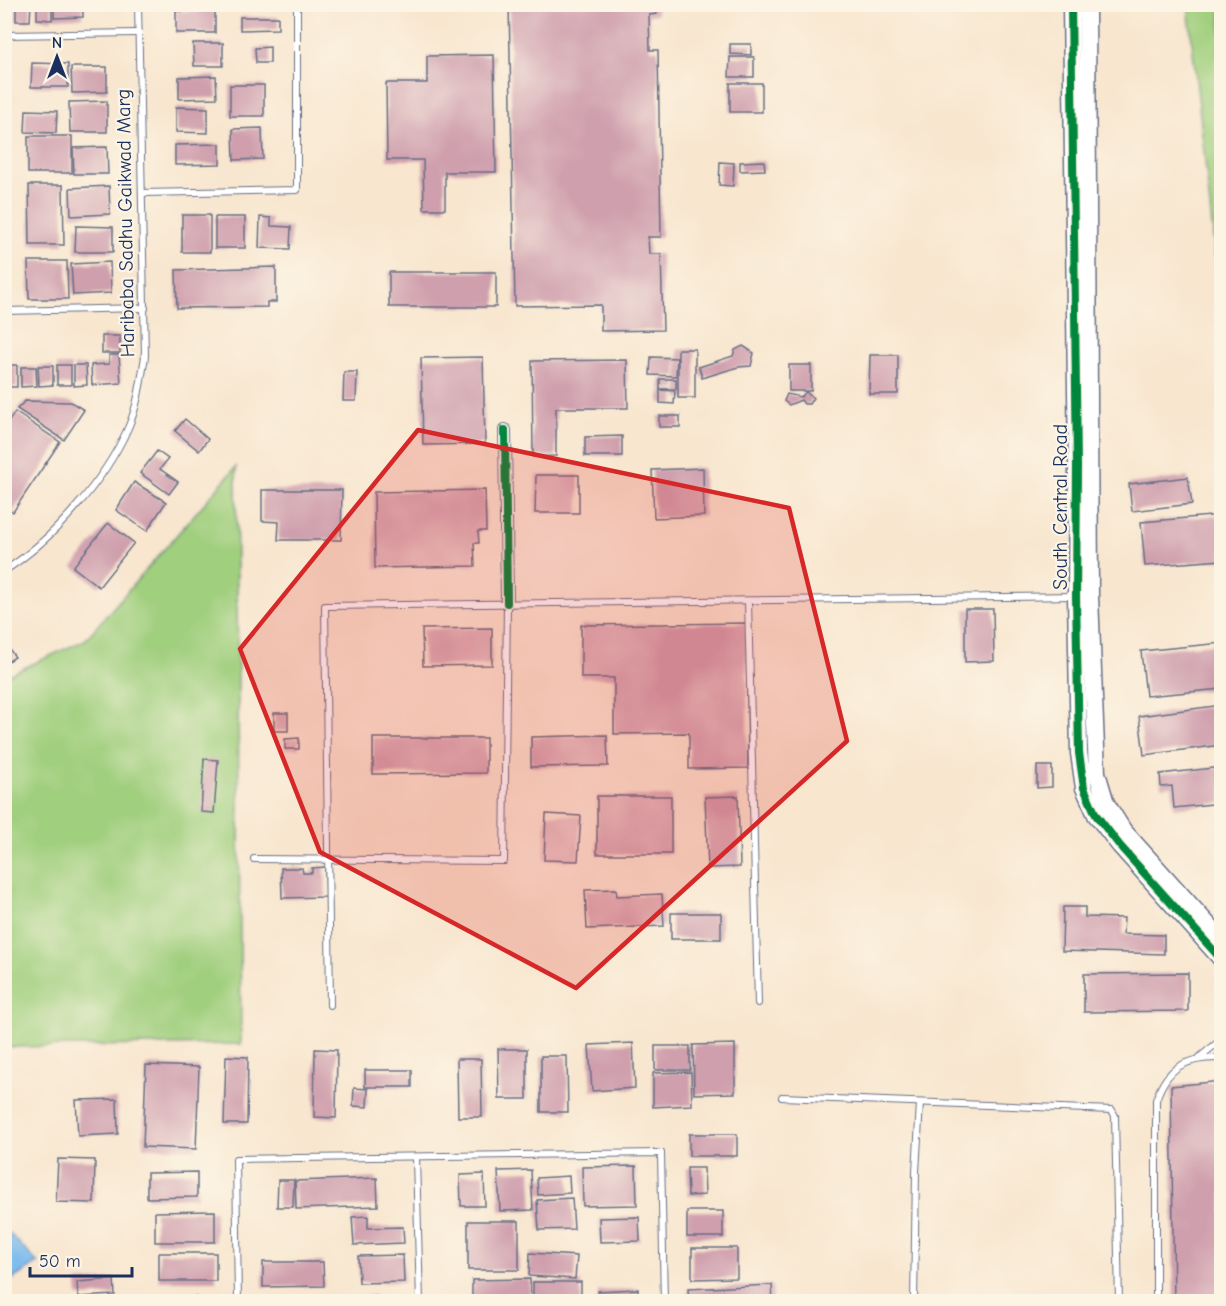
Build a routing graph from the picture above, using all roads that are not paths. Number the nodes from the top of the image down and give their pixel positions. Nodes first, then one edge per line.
1 (138, 4) edge
2 (297, 4) edge
3 (1071, 4) edge
4 (1087, 4) edge
5 (139, 33) junction
6 (4, 35) edge
7 (142, 193) junction
8 (145, 308) junction
9 (4, 311) edge
10 (505, 430) dead end
11 (4, 571) edge
12 (1083, 596) junction
13 (748, 601) junction
14 (507, 603) junction
15 (1125, 842) junction
16 (254, 859) dead end
17 (328, 859) junction
18 (1221, 940) edge
19 (1221, 960) edge
20 (758, 1003) dead end
21 (330, 1005) dead end
22 (1221, 1039) edge
23 (1200, 1057) junction
24 (1221, 1058) edge
25 (782, 1097) dead end
26 (920, 1103) junction
27 (416, 1158) junction
28 (238, 1302) edge
29 (420, 1302) edge
30 (664, 1302) edge
31 (914, 1302) edge
32 (1119, 1302) edge
33 (1156, 1302) edge

1 - 5 lane, Haribaba Sadhu Gaikwad Marg
2 - 7 lane
3 - 12 street, South Central Road
4 - 12 street, South Central Road
5 - 6 lane
5 - 7 lane, Haribaba Sadhu Gaikwad Marg
7 - 8 lane, Haribaba Sadhu Gaikwad Marg
8 - 9 lane
8 - 11 lane, Haribaba Sadhu Gaikwad Marg
10 - 14 street
12 - 13 lane
12 - 15 street, South Central Road
13 - 14 lane
13 - 20 lane
14 - 17 lane
14 - 17 lane
15 - 18 street, South Central Road
15 - 19 street, South Central Road
16 - 17 lane
17 - 21 lane
22 - 23 lane
23 - 24 lane
23 - 33 lane
25 - 26 lane
26 - 31 lane
26 - 32 lane
27 - 28 lane
27 - 29 lane
27 - 30 lane

